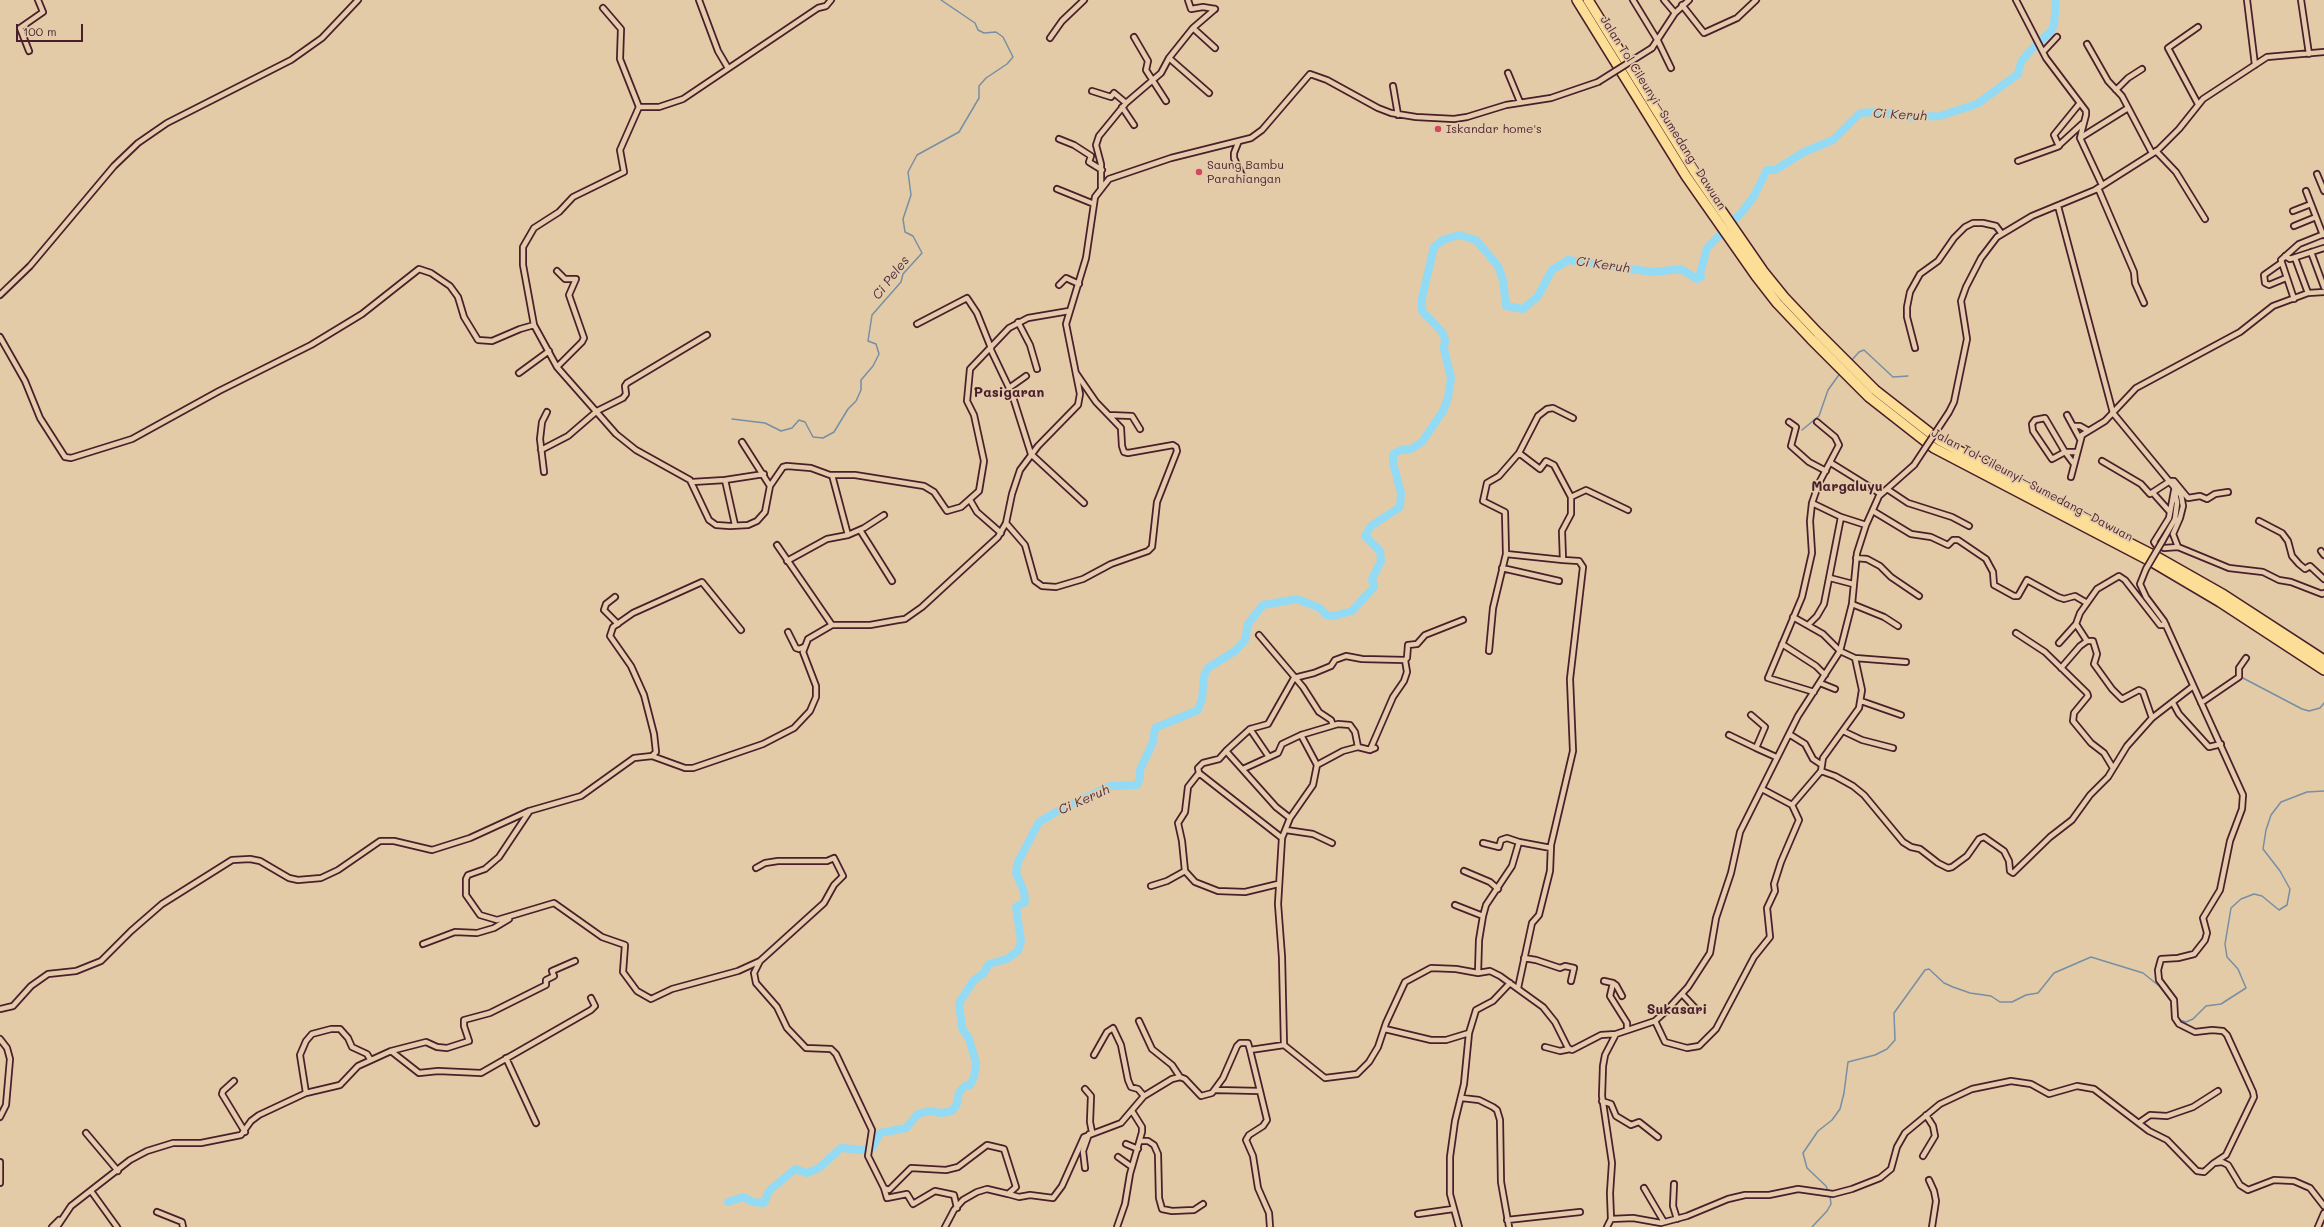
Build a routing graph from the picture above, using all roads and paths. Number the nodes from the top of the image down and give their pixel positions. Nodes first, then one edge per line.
1 (38, 0) edge
2 (358, 0) edge
3 (699, 0) edge
4 (831, 0) edge
5 (1084, 0) edge
6 (1188, 0) edge
7 (1577, 0) edge
8 (1588, 0) edge
9 (1633, 0) edge
10 (1664, 0) edge
11 (1689, 0) edge
12 (1756, 0) edge
13 (2016, 0) edge
14 (2247, 0) edge
15 (2301, 0) edge
16 (1682, 5) junction
17 (603, 8) dead end
18 (1674, 13) junction
19 (2198, 26) dead end
20 (1192, 28) junction
21 (1134, 37) dead end
22 (2057, 37) dead end
23 (1050, 38) dead end
24 (1658, 41) junction
25 (2087, 44) dead end
26 (1215, 48) dead end
27 (2042, 50) junction
28 (29, 51) dead end
29 (2324, 52) edge
30 (2308, 54) junction
31 (1169, 58) junction
32 (2255, 65) junction
33 (728, 68) junction
34 (1671, 68) dead end
35 (2142, 70) dead end
36 (1508, 73) dead end
37 (1151, 81) junction
38 (1393, 86) dead end
39 (2116, 90) junction
40 (1092, 91) dead end
41 (1209, 93) dead end
42 (1166, 101) dead end
43 (1520, 102) junction
44 (1126, 103) junction
45 (2080, 103) junction
46 (2198, 104) junction
47 (639, 107) junction
48 (1122, 107) junction
49 (2128, 108) junction
50 (1398, 114) junction
51 (2082, 124) junction
52 (1134, 125) dead end
53 (2080, 138) junction
54 (1059, 139) dead end
55 (1238, 143) junction
56 (2059, 146) junction
57 (2154, 152) junction
58 (2018, 161) dead end
59 (1102, 170) junction
60 (1690, 174) junction
61 (2318, 174) dead end
62 (1243, 178) dead end
63 (2100, 186) junction
64 (1101, 187) junction
65 (1057, 189) dead end
66 (2306, 191) dead end
67 (2324, 191) edge
68 (1094, 204) junction
69 (2311, 204) junction
70 (2058, 206) junction
71 (2293, 211) dead end
72 (2316, 217) junction
73 (2205, 218) dead end
74 (2294, 226) dead end
75 (2002, 234) junction
76 (2324, 235) edge
77 (2324, 248) edge
78 (2311, 252) junction
79 (2284, 256) junction
80 (2295, 258) junction
81 (2281, 263) junction
82 (556, 270) dead end
83 (1760, 273) junction
84 (2286, 278) junction
85 (1080, 284) junction
86 (1059, 285) dead end
87 (2324, 287) edge
88 (2324, 292) edge
89 (2308, 293) junction
90 (0, 295) edge
91 (2294, 299) junction
92 (2144, 303) dead end
93 (1069, 311) junction
94 (1018, 322) junction
95 (917, 324) dead end
96 (534, 325) junction
97 (707, 335) dead end
98 (0, 337) edge
99 (990, 348) junction
100 (1915, 348) dead end
101 (549, 351) junction
102 (557, 367) junction
103 (1037, 369) dead end
104 (1075, 372) junction
105 (519, 373) dead end
106 (1026, 376) dead end
107 (1009, 388) junction
108 (597, 411) junction
109 (547, 412) dead end
110 (2113, 413) junction
111 (1109, 415) junction
112 (2067, 415) dead end
113 (1573, 418) dead end
114 (1789, 422) dead end
115 (1817, 422) dead end
116 (2073, 426) junction
117 (1140, 429) dead end
118 (2087, 430) junction
119 (2080, 439) junction
120 (742, 442) dead end
121 (541, 450) junction
122 (2065, 452) junction
123 (2076, 452) junction
124 (1519, 453) junction
125 (1031, 454) junction
126 (2102, 461) dead end
127 (1831, 463) junction
128 (2074, 464) junction
129 (1826, 471) junction
130 (544, 472) dead end
131 (764, 474) junction
132 (832, 475) junction
133 (2071, 477) dead end
134 (725, 480) junction
135 (2170, 480) junction
136 (692, 482) junction
137 (770, 486) junction
138 (2174, 487) junction
139 (1887, 489) junction
140 (2228, 492) dead end
141 (2153, 493) junction
142 (1881, 494) junction
143 (1571, 497) junction
144 (970, 500) junction
145 (1084, 503) dead end
146 (1812, 503) junction
147 (1628, 510) dead end
148 (1873, 511) junction
149 (2170, 512) junction
150 (884, 515) dead end
151 (1841, 517) junction
152 (2258, 521) dead end
153 (1006, 523) junction
154 (735, 525) junction
155 (1866, 525) junction
156 (1969, 526) dead end
157 (860, 530) junction
158 (1001, 533) junction
159 (848, 535) junction
160 (777, 545) dead end
161 (2156, 545) dead end
162 (2178, 547) junction
163 (2164, 548) dead end
164 (1506, 554) junction
165 (1856, 558) junction
166 (1563, 560) junction
167 (787, 561) junction
168 (1502, 568) junction
169 (1830, 578) junction
170 (2324, 579) edge
171 (1559, 581) dead end
172 (892, 582) dead end
173 (1853, 584) junction
174 (2324, 593) edge
175 (1919, 596) dead end
176 (615, 598) dead end
177 (2087, 603) junction
178 (1852, 604) junction
179 (2151, 604) junction
180 (2147, 608) junction
181 (1793, 617) junction
182 (1463, 620) dead end
183 (618, 624) junction
184 (832, 624) junction
185 (2076, 624) junction
186 (1808, 625) junction
187 (2166, 625) junction
188 (1898, 626) dead end
189 (741, 630) dead end
190 (788, 632) dead end
191 (2016, 633) dead end
192 (1259, 635) dead end
193 (2087, 641) junction
194 (2059, 643) dead end
195 (1782, 644) junction
196 (804, 647) junction
197 (1489, 650) dead end
198 (1840, 651) junction
199 (1855, 658) junction
200 (2246, 658) dead end
201 (1405, 660) junction
202 (2324, 660) edge
203 (1906, 662) dead end
204 (2061, 668) junction
205 (2324, 670) edge
206 (1824, 675) junction
207 (1294, 678) junction
208 (1820, 683) junction
209 (2192, 687) junction
210 (1835, 688) dead end
211 (1814, 692) junction
212 (1862, 701) junction
213 (2173, 703) junction
214 (2201, 703) junction
215 (1750, 715) dead end
216 (1901, 715) dead end
217 (2152, 718) junction
218 (1332, 725) junction
219 (1250, 729) junction
220 (1843, 731) junction
221 (1789, 734) junction
222 (1301, 735) junction
223 (1729, 735) dead end
224 (2221, 744) junction
225 (1358, 747) junction
226 (1375, 748) dead end
227 (1756, 748) junction
228 (1893, 748) dead end
229 (1226, 750) junction
230 (1370, 750) junction
231 (652, 756) junction
232 (1269, 757) junction
233 (1776, 757) junction
234 (1317, 765) junction
235 (1822, 765) junction
236 (2113, 768) junction
237 (1243, 769) junction
238 (1821, 771) junction
239 (1199, 773) junction
240 (1762, 789) junction
241 (1792, 805) junction
242 (529, 811) junction
243 (1290, 818) junction
244 (1286, 830) junction
245 (1282, 838) junction
246 (1519, 842) junction
247 (1332, 843) dead end
248 (1483, 843) dead end
249 (1551, 848) junction
250 (756, 868) dead end
251 (1185, 871) junction
252 (1464, 871) dead end
253 (1278, 884) junction
254 (1150, 886) dead end
255 (1498, 889) junction
256 (1456, 905) dead end
257 (1483, 916) junction
258 (512, 917) junction
259 (423, 944) dead end
260 (1524, 958) junction
261 (575, 961) dead end
262 (760, 961) junction
263 (1478, 973) junction
264 (1571, 981) dead end
265 (1604, 981) dead end
266 (1510, 983) junction
267 (1613, 984) junction
268 (1518, 988) junction
269 (1682, 994) junction
270 (1622, 996) dead end
271 (591, 998) dead end
272 (0, 1009) edge
273 (1697, 1010) dead end
274 (1139, 1020) dead end
275 (1655, 1021) junction
276 (1385, 1029) junction
277 (1627, 1030) junction
278 (1468, 1033) junction
279 (1616, 1034) junction
280 (0, 1039) edge
281 (1284, 1045) junction
282 (1545, 1047) dead end
283 (1570, 1049) junction
284 (1250, 1050) junction
285 (391, 1051) junction
286 (1094, 1055) dead end
287 (506, 1058) junction
288 (370, 1059) junction
289 (1180, 1077) junction
290 (234, 1081) dead end
291 (1085, 1089) dead end
292 (1216, 1090) junction
293 (2218, 1090) dead end
294 (1260, 1091) junction
295 (306, 1093) junction
296 (1144, 1096) junction
297 (1462, 1098) junction
298 (1602, 1101) junction
299 (1132, 1111) junction
300 (1926, 1115) junction
301 (0, 1117) edge
302 (2140, 1122) junction
303 (536, 1123) dead end
304 (246, 1132) junction
305 (86, 1133) dead end
306 (1090, 1133) junction
307 (1658, 1137) dead end
308 (1140, 1141) junction
309 (1126, 1144) dead end
310 (1138, 1149) junction
311 (1923, 1156) dead end
312 (1118, 1157) dead end
313 (0, 1162) edge
314 (2214, 1163) junction
315 (1132, 1167) junction
316 (1084, 1168) dead end
317 (118, 1171) junction
318 (1929, 1180) dead end
319 (0, 1183) edge
320 (1674, 1184) dead end
321 (884, 1188) junction
322 (1644, 1188) dead end
323 (91, 1191) junction
324 (1008, 1194) junction
325 (1203, 1204) dead end
326 (2324, 1206) edge
327 (957, 1208) junction
328 (1453, 1209) junction
329 (157, 1212) dead end
330 (1580, 1212) dead end
331 (2324, 1213) edge
332 (1418, 1214) dead end
333 (61, 1219) junction
334 (1611, 1219) junction
335 (1677, 1219) junction
336 (1507, 1220) junction
337 (1664, 1222) junction
338 (52, 1227) edge
339 (57, 1227) edge
340 (117, 1227) edge
341 (183, 1227) edge
342 (945, 1227) edge
343 (1117, 1227) edge
344 (1270, 1227) edge
345 (1459, 1227) edge
346 (1509, 1227) edge
347 (1607, 1227) edge
348 (1932, 1227) edge
349 (2318, 1227) edge

1 - 28 street
2 - 90 street
3 - 33 street
4 - 33 street
5 - 23 street
6 - 20 street
7 - 60 highway, Jalan Tol Cileunyi–Sumedang–Dawuan
8 - 60 highway, Jalan Tol Cileunyi–Sumedang–Dawuan
9 - 24 street
10 - 18 street
11 - 16 street
12 - 16 street
13 - 27 street
14 - 32 street
15 - 30 street
16 - 18 street
17 - 47 street
18 - 24 street
19 - 46 street
20 - 26 street
20 - 31 street
21 - 37 street
22 - 27 street
24 - 34 street
24 - 43 street, bridge
25 - 39 street
27 - 45 street
29 - 30 street
30 - 32 street
31 - 37 street
31 - 41 street
32 - 46 street
33 - 47 street
35 - 39 street
36 - 43 street
37 - 42 street
37 - 44 street
38 - 50 street
39 - 49 street
40 - 44 street
43 - 50 street
44 - 48 street
45 - 51 street
45 - 56 street
46 - 57 street
47 - 96 street
48 - 52 street
48 - 59 street
49 - 53 street
49 - 57 street
50 - 55 street
51 - 53 street
51 - 56 street
53 - 63 street
54 - 59 street
55 - 62 street
55 - 64 street
56 - 58 street
57 - 63 street
57 - 73 street
59 - 64 street
60 - 83 highway, Jalan Tol Cileunyi–Sumedang–Dawuan
61 - 67 street
63 - 70 street
63 - 92 street
64 - 68 street
65 - 68 street
66 - 69 street
68 - 85 street
69 - 71 street
69 - 72 street
70 - 75 street
70 - 110 street
72 - 74 street
72 - 76 street
75 - 100 street
75 - 139 street, bridge
76 - 79 street
77 - 78 street
78 - 80 street
78 - 87 street
79 - 80 street
79 - 81 street
80 - 89 street
81 - 84 street
81 - 84 street
82 - 102 street
83 - 202 highway, Jalan Tol Cileunyi–Sumedang–Dawuan
83 - 205 highway, Jalan Tol Cileunyi–Sumedang–Dawuan
84 - 91 street
85 - 86 street
85 - 93 street
88 - 89 street
89 - 91 street
91 - 110 street
93 - 94 street
93 - 104 street
94 - 99 street
94 - 103 street
95 - 99 street
96 - 98 street
96 - 101 street
97 - 108 street
99 - 107 street
99 - 144 street
101 - 102 street
101 - 105 street
102 - 108 street
104 - 111 street
104 - 125 street
106 - 107 street
107 - 125 street
108 - 121 street
108 - 136 street
109 - 121 street
110 - 118 street
110 - 135 street
111 - 117 street
111 - 153 street
112 - 116 street
113 - 124 street
114 - 129 street
115 - 127 street
116 - 118 street
116 - 119 street
118 - 119 street
119 - 123 street
120 - 131 street
121 - 130 street
122 - 122 street
122 - 123 street
122 - 128 street
123 - 128 street
124 - 143 street
124 - 164 street
125 - 145 street
125 - 153 street
126 - 141 street
127 - 129 street
127 - 142 street
128 - 133 street
129 - 146 street
131 - 134 street
131 - 137 street
132 - 137 street
132 - 144 street
132 - 159 street
134 - 136 street
134 - 154 street
135 - 138 street
135 - 140 street
135 - 141 street
136 - 154 street
137 - 154 street
138 - 149 street
138 - 162 street
138 - 179 street, bridge
139 - 142 street
139 - 156 street
141 - 149 street
142 - 148 street
143 - 147 street
143 - 166 street
144 - 158 street
146 - 151 street
146 - 181 street
148 - 155 street
148 - 177 street
149 - 161 street
150 - 157 street
151 - 155 street
151 - 169 street
152 - 170 street
153 - 158 street
155 - 165 street
157 - 159 street
157 - 172 street
158 - 184 street
159 - 167 street
160 - 167 street
162 - 163 street
162 - 174 street
164 - 166 street
164 - 168 street
165 - 173 street
165 - 175 street
166 - 249 street
167 - 184 street
168 - 171 street
168 - 197 street
169 - 173 street
169 - 186 street
173 - 178 street
176 - 183 street
177 - 180 street
177 - 185 street
178 - 188 street
178 - 198 street
179 - 180 street
179 - 187 street
180 - 187 street
181 - 186 street
181 - 195 street
182 - 201 street
183 - 189 street
183 - 231 street
184 - 196 street
185 - 193 street
185 - 194 street
186 - 198 street
187 - 209 street
190 - 196 street
191 - 204 street
192 - 207 street
193 - 204 street
193 - 217 street
195 - 206 street
195 - 211 street
196 - 231 street
198 - 199 street
198 - 206 street
199 - 203 street
199 - 212 street
200 - 214 street
201 - 207 street
201 - 230 street
204 - 236 street
206 - 208 street
207 - 218 street
207 - 219 street
208 - 210 street
208 - 211 street
209 - 213 street
209 - 214 street
211 - 221 street
212 - 216 street
212 - 220 street
213 - 217 street
213 - 224 street
214 - 224 street
215 - 227 street
217 - 236 street
218 - 222 street
218 - 225 street
219 - 229 street
219 - 232 street
220 - 228 street
220 - 235 street
221 - 233 street
221 - 235 street
222 - 232 street
222 - 234 street
223 - 227 street
224 - 314 street
225 - 230 street
225 - 234 street
226 - 230 street
227 - 233 street
229 - 237 street
229 - 239 street
231 - 242 street
232 - 237 street
233 - 240 street
234 - 243 street
235 - 238 street
236 - 238 street
237 - 243 street
238 - 241 street
239 - 245 street
239 - 251 street
240 - 241 street
240 - 269 street
241 - 275 street
242 - 258 street
242 - 272 street
243 - 244 street
244 - 245 street
244 - 247 street
245 - 253 street
246 - 248 street
246 - 249 street
246 - 255 street
249 - 260 street
250 - 262 street
251 - 253 street
251 - 254 street
252 - 255 street
253 - 281 street
255 - 257 street
256 - 257 street
257 - 263 street
258 - 259 street
258 - 262 street
260 - 264 street
260 - 268 street
261 - 285 street
262 - 321 street
263 - 266 street
263 - 276 street
265 - 267 street
266 - 268 street
266 - 278 street
267 - 270 street
267 - 277 street
268 - 283 street
269 - 273 street
269 - 275 street
271 - 287 street
274 - 289 street
275 - 277 street
276 - 278 street
276 - 281 street
277 - 279 street
278 - 297 street
279 - 283 street
279 - 298 street
280 - 301 street
281 - 284 street
282 - 283 street
284 - 292 street
284 - 294 street
285 - 287 street
285 - 288 street
286 - 296 street
287 - 303 street
288 - 295 street
288 - 295 street
289 - 292 street
289 - 296 street
290 - 304 street
291 - 306 street
292 - 294 street
293 - 302 street
294 - 344 street
295 - 304 street
296 - 299 street
297 - 328 street
297 - 336 street
298 - 307 street
298 - 334 street
299 - 306 street
299 - 308 street
300 - 302 street
300 - 311 street
300 - 335 street
302 - 314 street
304 - 317 street
305 - 317 street
306 - 316 street
306 - 324 street
308 - 310 street
308 - 325 street
309 - 310 street
310 - 315 street
312 - 315 street
313 - 319 street
314 - 326 street
315 - 343 street
317 - 323 street
318 - 348 street
320 - 335 street
321 - 324 street
321 - 327 street
322 - 337 street
323 - 333 street
323 - 340 street
324 - 327 street
327 - 342 street
328 - 332 street
328 - 345 street
329 - 341 street
330 - 336 street
331 - 349 street
333 - 338 street
333 - 339 street
334 - 337 street
334 - 347 street
335 - 337 street
336 - 346 street

